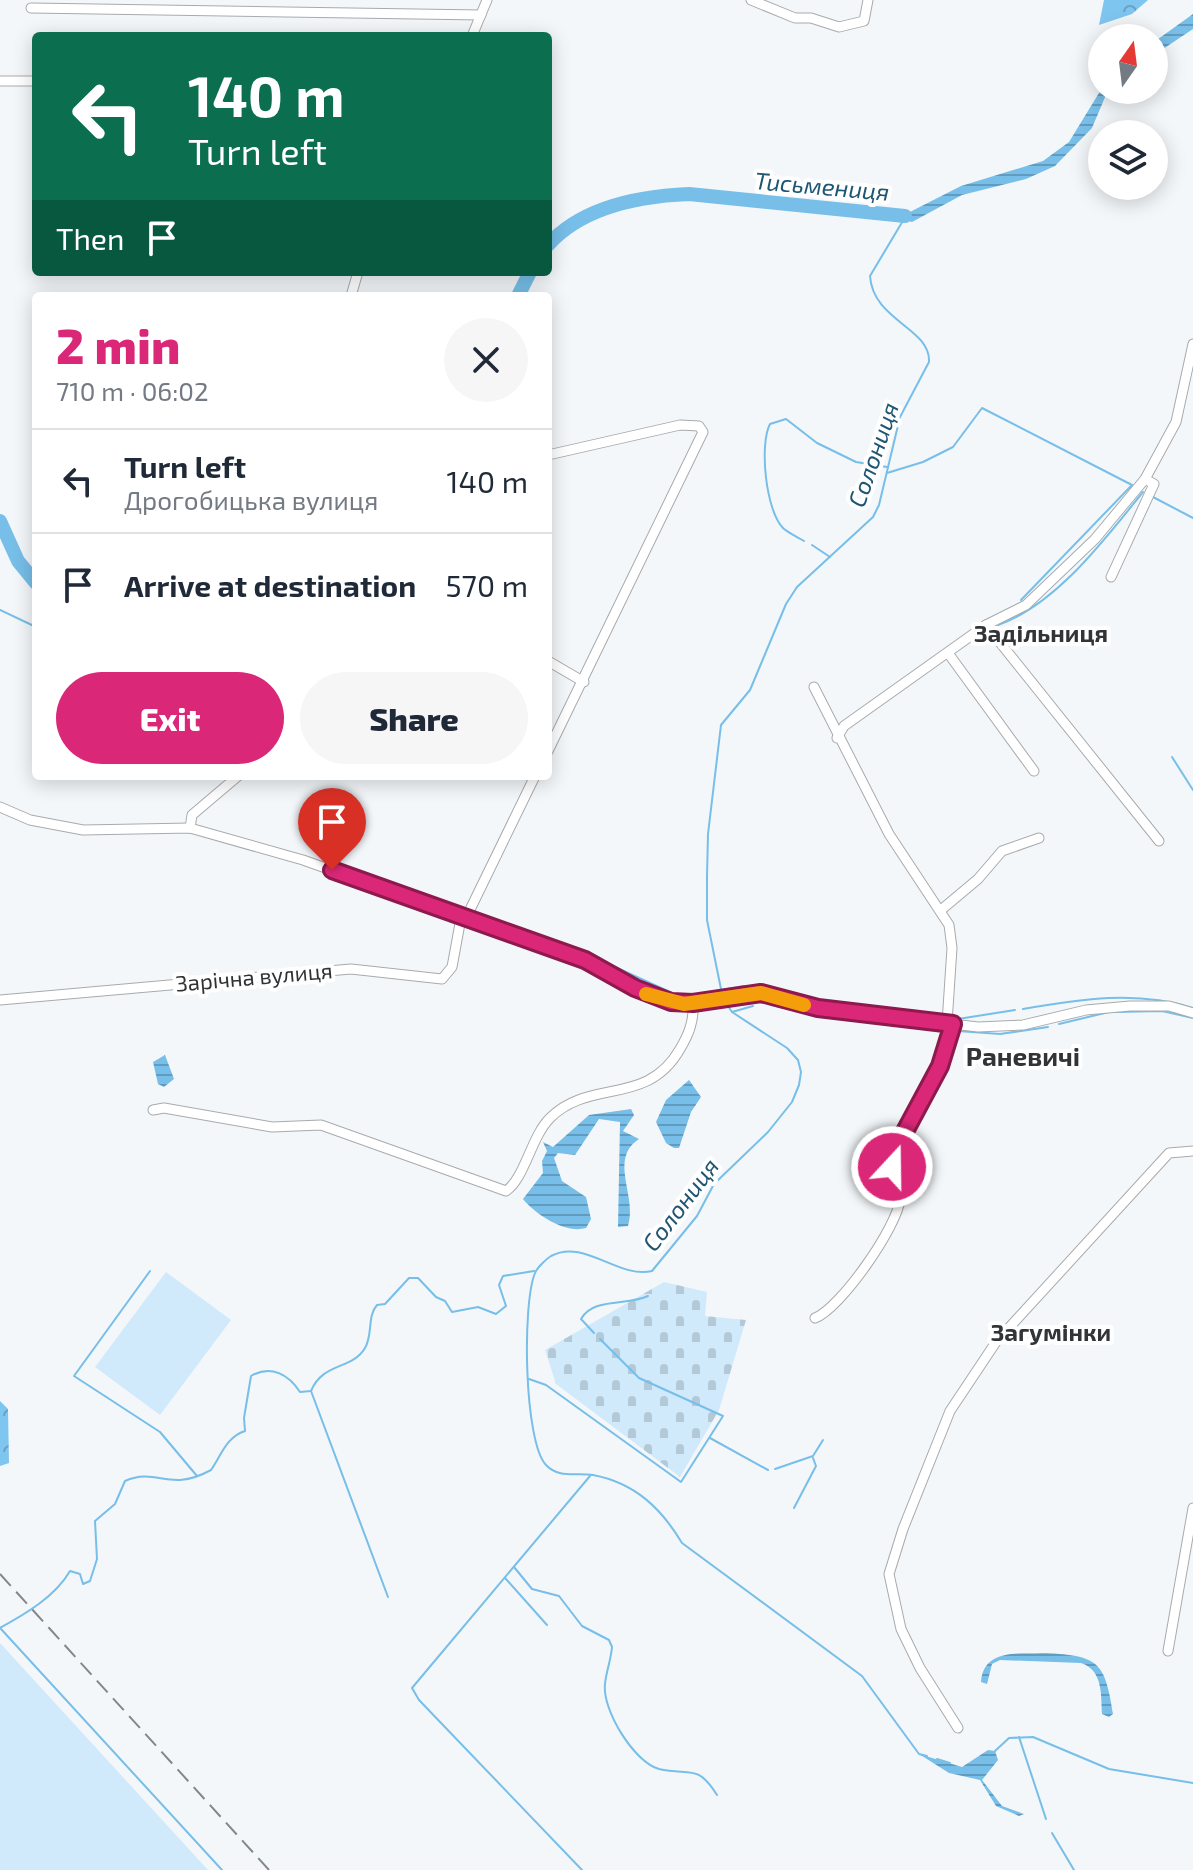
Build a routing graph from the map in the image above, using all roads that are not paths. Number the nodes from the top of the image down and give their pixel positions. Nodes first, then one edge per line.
1 (487, 0) edge
2 (751, 0) edge
3 (868, 0) edge
4 (31, 8) dead end
5 (481, 15) junction
6 (474, 32) edge
7 (0, 81) edge
8 (32, 81) edge
9 (1193, 344) edge
10 (552, 454) edge
11 (1145, 479) junction
12 (1111, 577) dead end
13 (986, 625) junction
14 (948, 653) junction
15 (552, 663) edge
16 (584, 682) junction
17 (814, 687) dead end
18 (837, 738) junction
19 (552, 743) edge
20 (1034, 771) dead end
21 (233, 780) edge
22 (533, 780) edge
23 (0, 807) edge
24 (190, 828) junction
25 (1039, 838) dead end
26 (1159, 841) dead end
27 (941, 910) junction
28 (463, 919) junction
29 (0, 1000) edge
30 (693, 1003) junction
31 (1193, 1013) edge
32 (950, 1024) junction
33 (153, 1110) dead end
34 (1193, 1151) edge
35 (815, 1318) dead end
36 (1193, 1508) edge
37 (1168, 1651) dead end
38 (958, 1728) dead end

1 - 5 street
2 - 3 street
4 - 5 street
5 - 6 street
7 - 8 street
9 - 11 street
10 - 16 street
11 - 12 street
11 - 13 street
13 - 14 street
13 - 26 street
14 - 18 street
14 - 20 street
15 - 16 street
16 - 19 street
17 - 18 street
18 - 27 street
21 - 24 street
22 - 28 street
23 - 24 street
24 - 28 street
25 - 27 street
27 - 32 street
28 - 29 street, Зарічна вулиця
28 - 30 street
30 - 32 street
30 - 33 street
31 - 32 street
32 - 35 street
34 - 38 street
36 - 37 street

